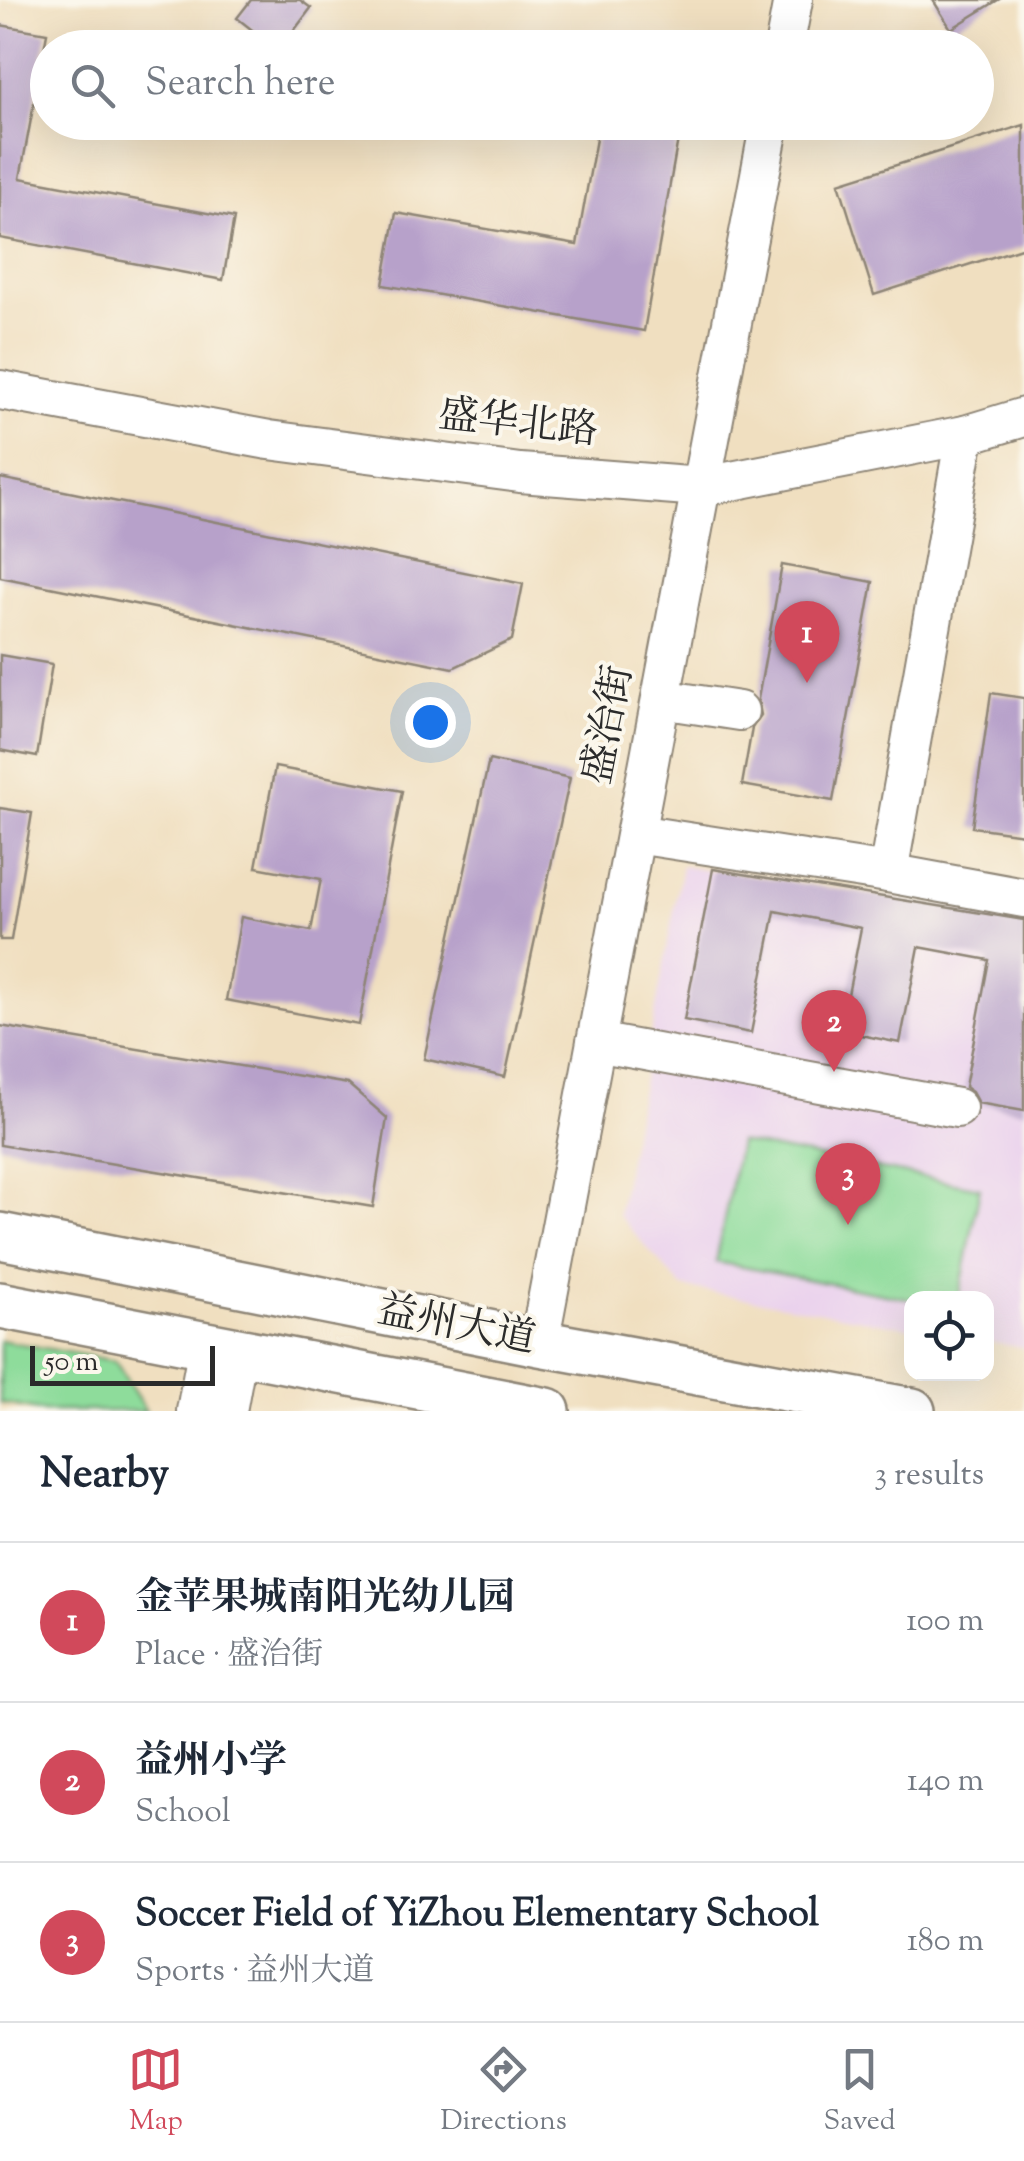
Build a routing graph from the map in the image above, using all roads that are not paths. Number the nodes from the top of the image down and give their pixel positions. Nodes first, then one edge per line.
1 (793, 0) edge
2 (787, 30) edge
3 (767, 140) edge
4 (0, 390) edge
5 (1024, 417) edge
6 (965, 435) junction
7 (701, 487) junction
8 (661, 699) junction
9 (739, 712) dead end
10 (636, 834) junction
11 (888, 873) junction
12 (1024, 898) edge
13 (596, 1042) junction
14 (957, 1108) dead end
15 (0, 1236) edge
16 (0, 1305) edge
17 (539, 1343) junction
18 (223, 1348) junction
19 (196, 1411) edge
20 (227, 1411) edge
21 (547, 1411) edge
22 (912, 1411) edge

1 - 2 street
3 - 7 street, 盛治街
4 - 7 street, 盛华北路
5 - 6 street, 盛华北路
6 - 7 street, 盛华北路
6 - 11 street
7 - 8 street, 盛治街
8 - 9 street
8 - 10 street, 盛治街
10 - 11 street
10 - 13 street, 盛治街
11 - 12 street
13 - 14 street
13 - 17 street, 盛治街
15 - 17 main road, 益州大道
16 - 18 main road, 益州大道
17 - 22 main road, 益州大道
18 - 19 street
18 - 20 street
18 - 21 main road, 益州大道

